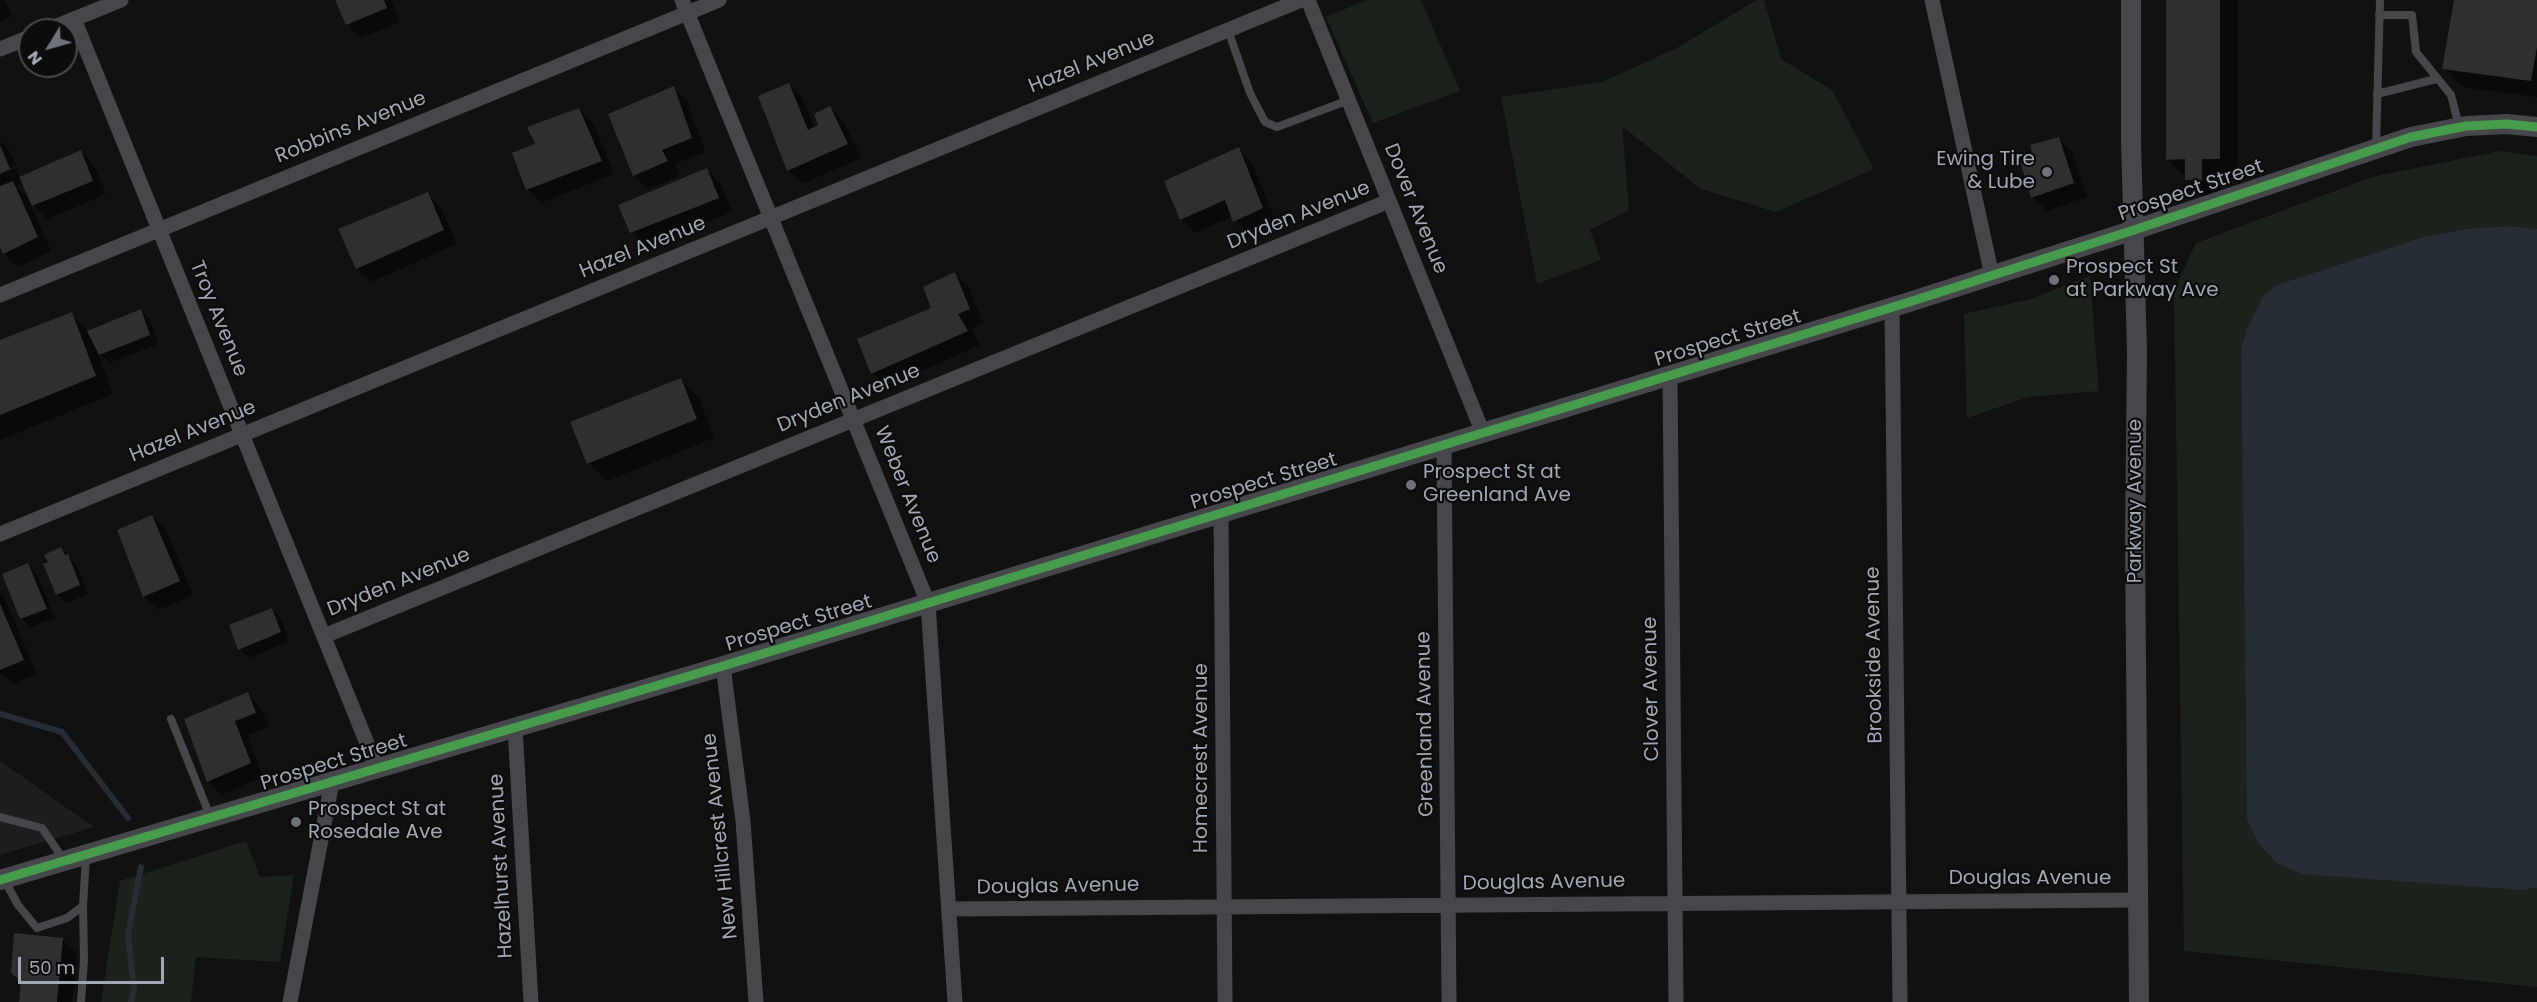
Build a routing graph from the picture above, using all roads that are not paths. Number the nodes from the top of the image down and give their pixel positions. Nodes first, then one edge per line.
1 (121, 0) edge
2 (719, 0) edge
3 (1301, 0) edge
4 (1308, 0) edge
5 (1932, 0) edge
6 (2131, 0) edge
7 (2380, 0) edge
8 (685, 6) edge
9 (2379, 15) junction
10 (76, 18) edge
11 (78, 29) edge
12 (1228, 30) junction
13 (18, 42) edge
14 (0, 50) edge
15 (2436, 79) junction
16 (2377, 94) junction
17 (1349, 100) junction
18 (2460, 127) junction
19 (2537, 128) edge
20 (2376, 148) junction
21 (1389, 201) junction
22 (771, 218) junction
23 (159, 230) junction
24 (2134, 230) junction
25 (1992, 276) junction
26 (0, 295) edge
27 (1892, 308) junction
28 (1670, 376) junction
29 (854, 420) junction
30 (1483, 433) junction
31 (242, 435) junction
32 (1444, 445) junction
33 (1221, 513) junction
34 (0, 534) edge
35 (928, 603) junction
36 (324, 636) junction
37 (723, 666) junction
38 (171, 719) dead end
39 (515, 728) junction
40 (377, 768) junction
41 (332, 782) junction
42 (0, 817) edge
43 (210, 818) junction
44 (86, 855) junction
45 (65, 861) junction
46 (2, 879) edge
47 (2139, 900) junction
48 (1899, 901) junction
49 (1675, 903) junction
50 (1448, 905) junction
51 (83, 906) junction
52 (1224, 907) junction
53 (949, 909) junction
54 (81, 1002) edge
55 (290, 1002) edge
56 (531, 1002) edge
57 (756, 1002) edge
58 (955, 1002) edge
59 (1225, 1002) edge
60 (1449, 1002) edge
61 (1676, 1002) edge
62 (1900, 1002) edge
63 (2139, 1002) edge

1 - 10 street
2 - 8 street, Robbins Avenue
3 - 12 street, Hazel Avenue
4 - 17 street, Dover Avenue
5 - 25 street
6 - 24 street, Parkway Avenue
7 - 9 lane
8 - 22 street, Weber Avenue
8 - 23 street, Robbins Avenue
9 - 15 lane
9 - 16 lane
11 - 23 street, Troy Avenue
12 - 17 lane
12 - 22 street, Hazel Avenue
13 - 14 street
15 - 16 lane
15 - 18 lane
16 - 20 lane
17 - 21 street, Dover Avenue
18 - 19 street, Prospect Street
18 - 20 street, Prospect Street
20 - 24 street, Prospect Street
21 - 29 street, Dryden Avenue
21 - 30 street, Dover Avenue
22 - 29 street, Weber Avenue
22 - 31 street, Hazel Avenue
23 - 26 street, Robbins Avenue
23 - 31 street, Troy Avenue
24 - 25 street, Prospect Street
24 - 47 street, Parkway Avenue
25 - 27 street, Prospect Street
27 - 28 street, Prospect Street
27 - 48 street, Brookside Avenue
28 - 30 street, Prospect Street
28 - 49 street, Clover Avenue
29 - 35 street, Weber Avenue
29 - 36 street, Dryden Avenue
30 - 32 street, Prospect Street
31 - 34 street, Hazel Avenue
31 - 36 street, Troy Avenue
32 - 33 street, Prospect Street
32 - 50 street, Greenland Avenue
33 - 35 street, Prospect Street
33 - 52 street, Homecrest Avenue
35 - 37 street, Prospect Street
35 - 53 street, Weber Avenue
36 - 40 street, Troy Avenue
37 - 39 street, Prospect Street
37 - 57 street, New Hillcrest Avenue
38 - 43 lane
39 - 40 street, Prospect Street
39 - 56 street, Hazelhurst Avenue
40 - 41 street, Prospect Street
41 - 43 street, Prospect Street
41 - 55 street
42 - 45 lane
43 - 44 street, Prospect Street
44 - 45 street, Prospect Street
44 - 51 lane
45 - 46 street, Prospect Street
46 - 51 lane
47 - 48 street, Douglas Avenue
47 - 63 street, Parkway Avenue
48 - 49 street, Douglas Avenue
48 - 62 street, Brookside Avenue
49 - 50 street, Douglas Avenue
49 - 61 street, Clover Avenue
50 - 52 street, Douglas Avenue
50 - 60 street, Greenland Avenue
51 - 54 lane
52 - 53 street, Douglas Avenue
52 - 59 street, Homecrest Avenue
53 - 58 street, Weber Avenue

